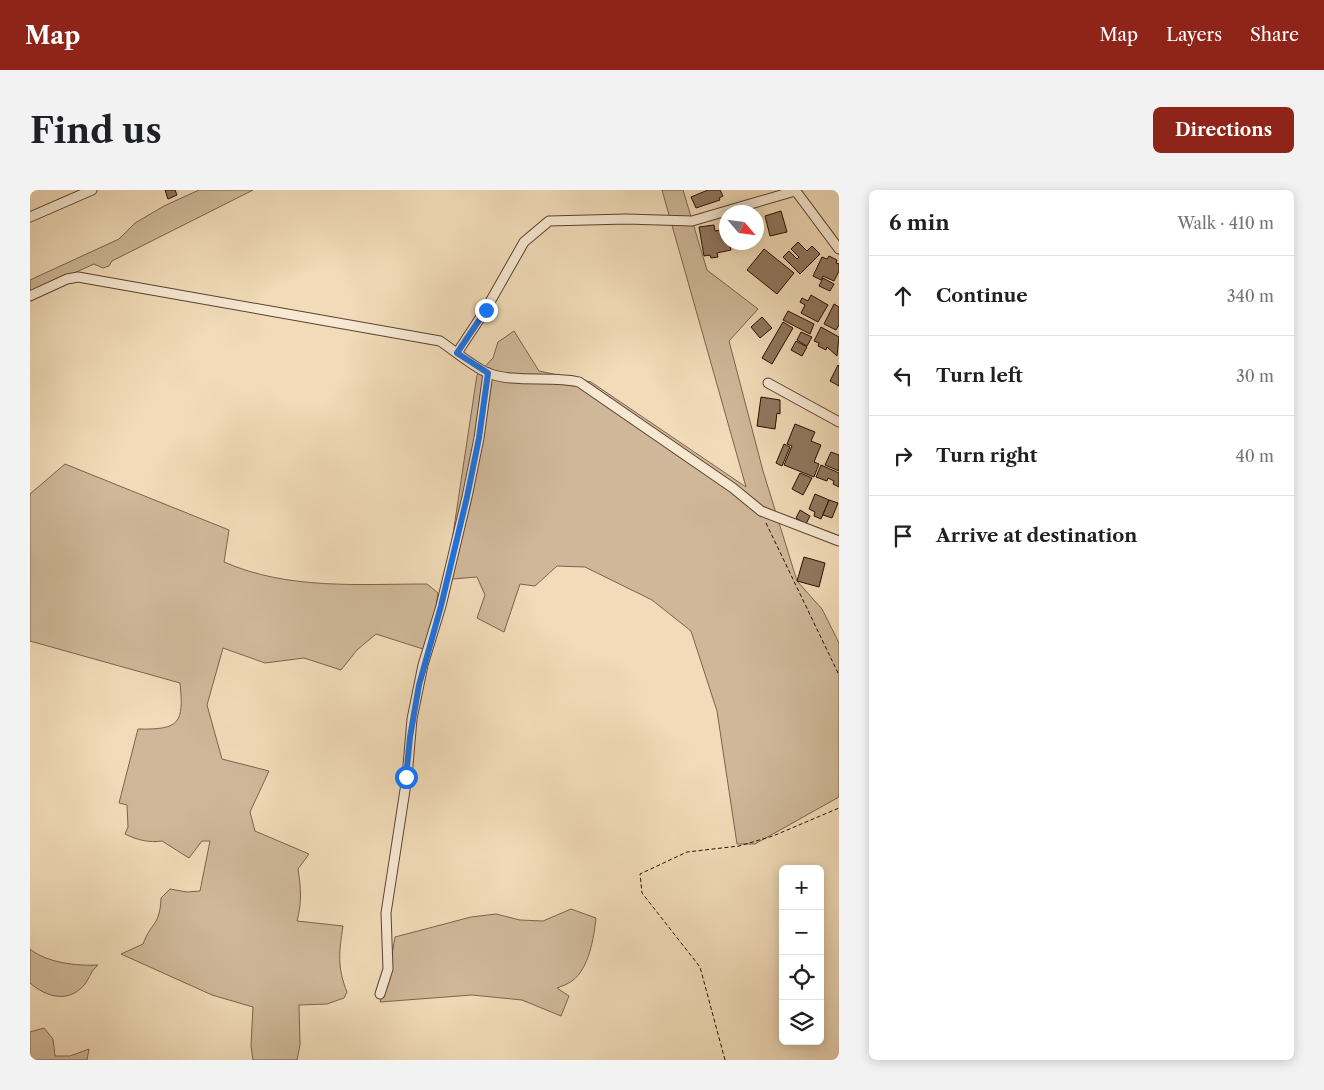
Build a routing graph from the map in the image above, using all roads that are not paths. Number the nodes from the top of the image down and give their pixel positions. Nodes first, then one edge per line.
1 (92, 190) edge
2 (795, 190) edge
3 (30, 217) edge
4 (839, 249) edge
5 (30, 296) edge
6 (457, 353) junction
7 (488, 373) junction
8 (768, 383) dead end
9 (839, 422) edge
10 (839, 541) edge
11 (380, 994) dead end

1 - 3 street
2 - 4 street
2 - 6 street
5 - 6 street
6 - 7 street
7 - 10 street
7 - 11 street
8 - 9 street

